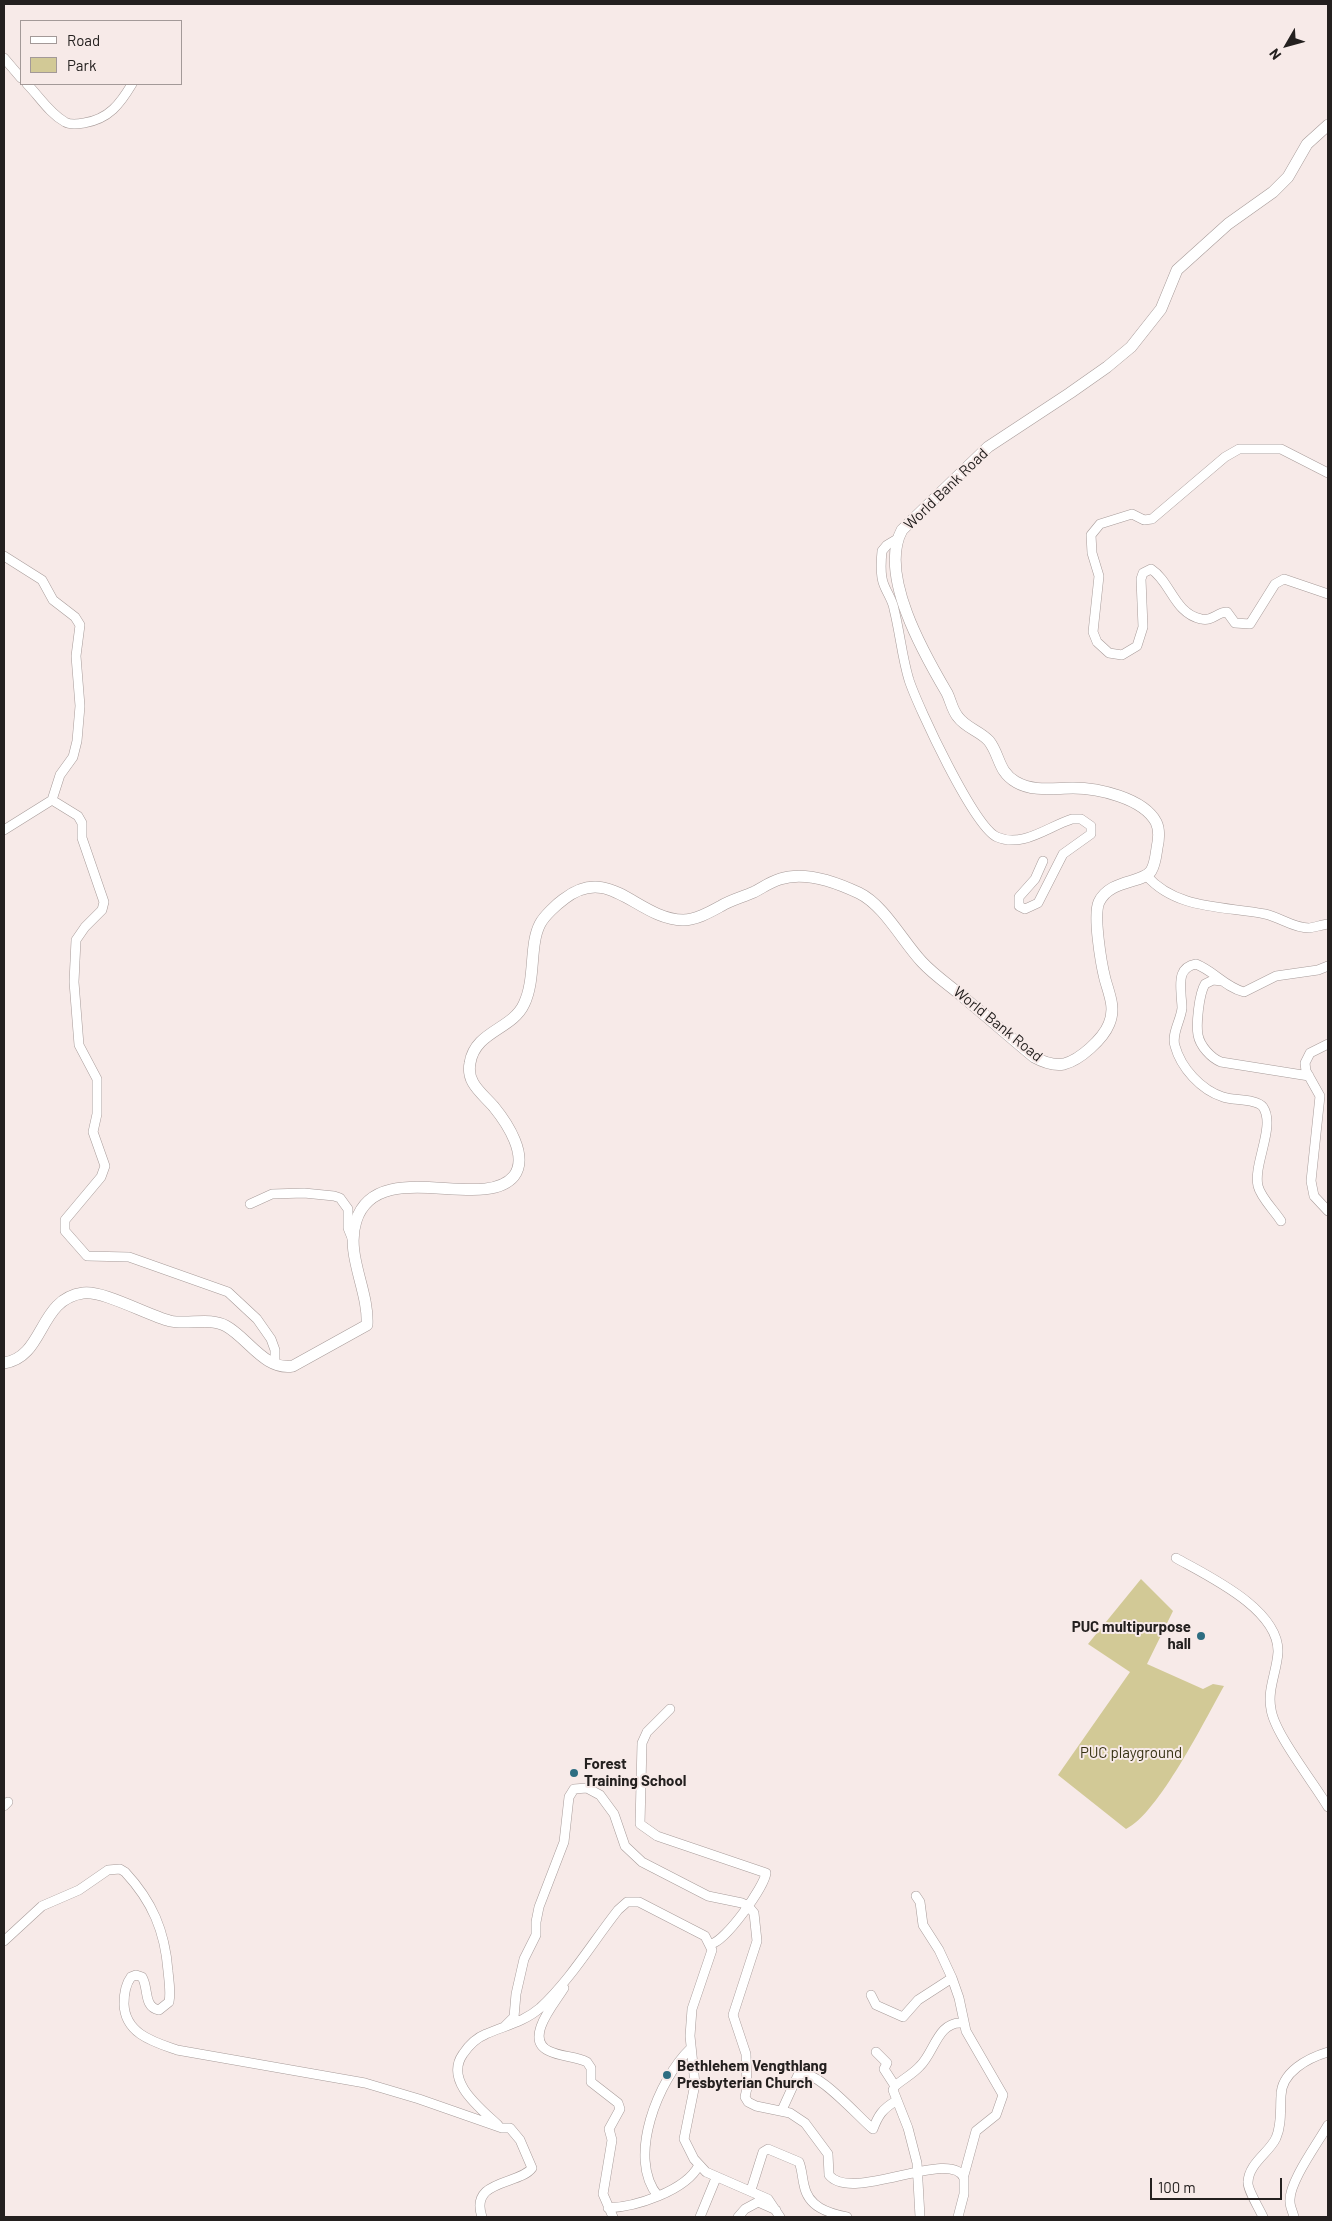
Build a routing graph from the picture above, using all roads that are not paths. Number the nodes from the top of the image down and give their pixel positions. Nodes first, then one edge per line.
1 (4, 58) edge
2 (20, 77) edge
3 (28, 85) edge
4 (131, 85) edge
5 (1328, 125) edge
6 (1328, 473) edge
7 (897, 539) junction
8 (4, 556) edge
9 (1328, 594) edge
10 (52, 800) junction
11 (4, 830) edge
12 (1042, 861) dead end
13 (1146, 875) junction
14 (1328, 924) edge
15 (1328, 966) edge
16 (1222, 981) junction
17 (1328, 1044) edge
18 (1309, 1076) junction
19 (250, 1204) dead end
20 (1328, 1211) edge
21 (1281, 1221) dead end
22 (353, 1241) junction
23 (4, 1363) edge
24 (275, 1364) junction
25 (1176, 1558) dead end
26 (670, 1709) dead end
27 (1328, 1807) edge
28 (916, 1896) dead end
29 (748, 1906) junction
30 (4, 1941) edge
31 (711, 1944) junction
32 (952, 1978) junction
33 (568, 1979) junction
34 (871, 1995) dead end
35 (962, 2023) junction
36 (505, 2026) junction
37 (690, 2049) junction
38 (876, 2052) dead end
39 (1328, 2052) edge
40 (895, 2086) junction
41 (896, 2101) junction
42 (782, 2110) junction
43 (1328, 2125) edge
44 (502, 2128) junction
45 (698, 2165) junction
46 (918, 2172) junction
47 (964, 2175) junction
48 (716, 2178) junction
49 (751, 2190) junction
50 (658, 2196) junction
51 (608, 2208) junction
52 (778, 2214) edge
53 (482, 2217) edge
54 (613, 2217) edge
55 (700, 2217) edge
56 (738, 2217) edge
57 (847, 2217) edge
58 (920, 2217) edge
59 (958, 2217) edge
60 (1263, 2217) edge
61 (1294, 2217) edge

1 - 2 street
3 - 4 street
5 - 7 main road, World Bank Road
6 - 9 street
7 - 12 street
7 - 13 main road, World Bank Road
8 - 10 street
10 - 11 street
10 - 24 street
13 - 14 street
13 - 22 main road, World Bank Road
15 - 16 street
16 - 18 street
16 - 21 street
17 - 18 street
18 - 20 street
19 - 22 street
22 - 24 main road, World Bank Road
23 - 24 main road
25 - 27 street
26 - 29 street
28 - 32 street
29 - 31 street
29 - 36 street
29 - 42 street
30 - 44 street
31 - 33 street
31 - 37 street
32 - 34 street
32 - 35 street
33 - 36 street
33 - 51 street
35 - 40 street
35 - 47 street
36 - 44 street
37 - 45 street
37 - 50 street
38 - 40 street
39 - 60 street
40 - 41 street
41 - 42 street
41 - 46 street
42 - 46 street
43 - 61 street
44 - 53 street
45 - 48 street
45 - 50 street
46 - 47 street
46 - 58 street
47 - 59 street
48 - 49 street
48 - 55 street
49 - 52 street
49 - 57 street
50 - 51 street
51 - 54 street
52 - 56 street

